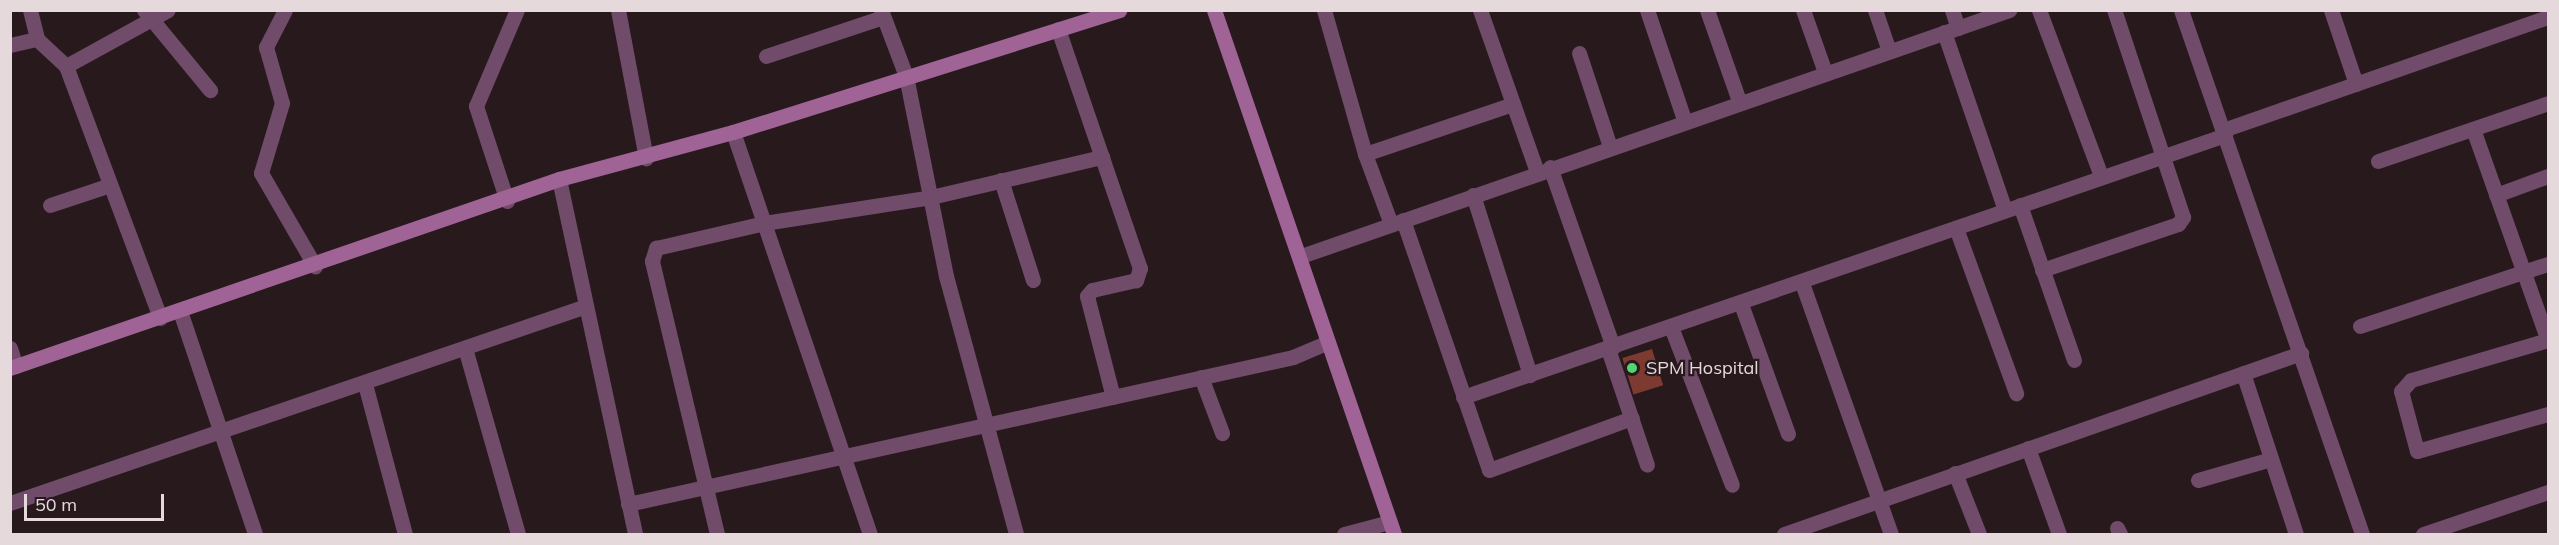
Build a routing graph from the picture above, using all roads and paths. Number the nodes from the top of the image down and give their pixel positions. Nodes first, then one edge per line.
1 (30, 10) edge
2 (168, 10) edge
3 (285, 10) edge
4 (516, 10) edge
5 (618, 10) edge
6 (1119, 10) edge
7 (1214, 10) edge
8 (1324, 10) edge
9 (1480, 10) edge
10 (1647, 10) edge
11 (1707, 10) edge
12 (1803, 10) edge
13 (1875, 10) edge
14 (1952, 10) edge
15 (2009, 10) edge
16 (2039, 10) edge
17 (2114, 10) edge
18 (2181, 10) edge
19 (2331, 10) edge
20 (882, 14) edge
21 (146, 15) edge
22 (2548, 17) edge
23 (1058, 29) junction
24 (1951, 30) junction
25 (37, 39) junction
26 (10, 45) edge
27 (1889, 51) junction
28 (1579, 53) dead end
29 (766, 56) dead end
30 (66, 66) junction
31 (1825, 72) junction
32 (906, 76) junction
33 (2356, 84) junction
34 (210, 90) dead end
35 (1739, 101) junction
36 (2548, 103) edge
37 (1513, 104) junction
38 (1685, 122) junction
39 (2473, 129) junction
40 (733, 132) junction
41 (2224, 133) junction
42 (1610, 147) junction
43 (1365, 154) junction
44 (2162, 156) junction
45 (1102, 157) junction
46 (646, 158) junction
47 (2378, 161) dead end
48 (1543, 170) junction
49 (2101, 176) junction
50 (2548, 176) edge
51 (559, 179) junction
52 (1001, 180) junction
53 (110, 184) junction
54 (1473, 195) junction
55 (2496, 195) junction
56 (931, 197) junction
57 (507, 201) junction
58 (50, 205) dead end
59 (2020, 205) junction
60 (2005, 210) junction
61 (1397, 222) junction
62 (764, 223) junction
63 (1956, 228) junction
64 (1301, 256) junction
65 (2548, 264) edge
66 (315, 266) junction
67 (2042, 270) junction
68 (2523, 273) junction
69 (1033, 280) dead end
70 (1802, 283) junction
71 (1741, 303) junction
72 (582, 307) junction
73 (180, 311) junction
74 (160, 318) junction
75 (2360, 326) dead end
76 (1671, 327) junction
77 (2548, 341) edge
78 (1328, 342) junction
79 (10, 348) edge
80 (465, 348) junction
81 (1611, 348) junction
82 (2301, 353) junction
83 (2074, 360) dead end
84 (13, 367) edge
85 (2243, 373) junction
86 (1530, 375) junction
87 (1201, 377) junction
88 (365, 384) junction
89 (2016, 393) dead end
90 (1113, 397) junction
91 (1463, 397) junction
92 (2548, 414) edge
93 (1632, 418) junction
94 (986, 423) junction
95 (219, 431) junction
96 (1222, 433) dead end
97 (1788, 434) dead end
98 (2028, 448) junction
99 (845, 452) junction
100 (2271, 459) junction
101 (1647, 465) dead end
102 (1955, 473) junction
103 (2198, 480) dead end
104 (1732, 485) dead end
105 (705, 489) junction
106 (2548, 492) edge
107 (1879, 500) junction
108 (10, 503) edge
109 (628, 504) junction
110 (1391, 528) edge
111 (254, 534) edge
112 (405, 534) edge
113 (518, 534) edge
114 (635, 534) edge
115 (717, 534) edge
116 (870, 534) edge
117 (1016, 534) edge
118 (1344, 534) edge
119 (1784, 534) edge
120 (1891, 534) edge
121 (1979, 534) edge
122 (2059, 534) edge
123 (2296, 534) edge
124 (2362, 534) edge
125 (2423, 534) edge

1 - 25 street
2 - 21 street
3 - 66 street
4 - 57 street
5 - 46 street
6 - 23 street
7 - 64 street
8 - 43 street
9 - 37 street
10 - 38 street
11 - 35 street
12 - 31 street
13 - 27 street
14 - 24 street
15 - 24 street
16 - 49 street
17 - 44 street
18 - 41 street
19 - 33 street
20 - 29 street
20 - 32 street
21 - 30 street
21 - 34 street
22 - 33 street
23 - 32 street
23 - 45 street
24 - 27 street
24 - 60 street
25 - 26 street
25 - 30 street
27 - 31 street
28 - 42 street
30 - 53 street
31 - 35 street
32 - 40 street
32 - 56 street
33 - 41 street
35 - 38 street
36 - 39 street
37 - 43 street
37 - 48 street
38 - 42 street
39 - 47 street
39 - 55 street
40 - 46 street
40 - 62 street
41 - 44 street
41 - 82 street
42 - 48 street
43 - 61 street
44 - 49 street
44 - 67 street
45 - 52 street
45 - 90 street
46 - 51 street
48 - 54 street
48 - 81 street
49 - 59 street
50 - 55 street
51 - 57 street
51 - 72 street
52 - 56 street
52 - 69 street
53 - 58 street
53 - 74 street
54 - 61 street
54 - 86 street
55 - 68 street
56 - 62 street
56 - 94 street
57 - 66 street
59 - 60 street
59 - 67 street
60 - 63 street
61 - 64 street
61 - 91 street
62 - 99 street
62 - 105 street
63 - 70 street
63 - 89 street
64 - 78 street
65 - 68 street
66 - 73 street
67 - 83 street
68 - 75 street
68 - 77 street
70 - 71 street
70 - 107 street
71 - 76 street
71 - 97 street
72 - 80 street
72 - 109 street
73 - 74 street
73 - 95 street
74 - 84 street
76 - 81 street
76 - 104 street
77 - 92 street
78 - 87 street
78 - 110 street
79 - 84 street
80 - 88 street
80 - 113 street
81 - 86 street
81 - 93 street
82 - 85 street
82 - 124 street
85 - 98 street
85 - 100 street
86 - 91 street
87 - 90 street
87 - 96 street
88 - 95 street
88 - 112 street
90 - 94 street
91 - 93 street
93 - 101 street
94 - 99 street
94 - 117 street
95 - 108 street
95 - 111 street
98 - 102 street
98 - 122 street
99 - 105 street
99 - 116 street
100 - 103 street
100 - 123 street
102 - 107 street
102 - 121 street
105 - 109 street
105 - 115 street
106 - 125 street
107 - 119 street
107 - 120 street
109 - 114 street
110 - 118 street

